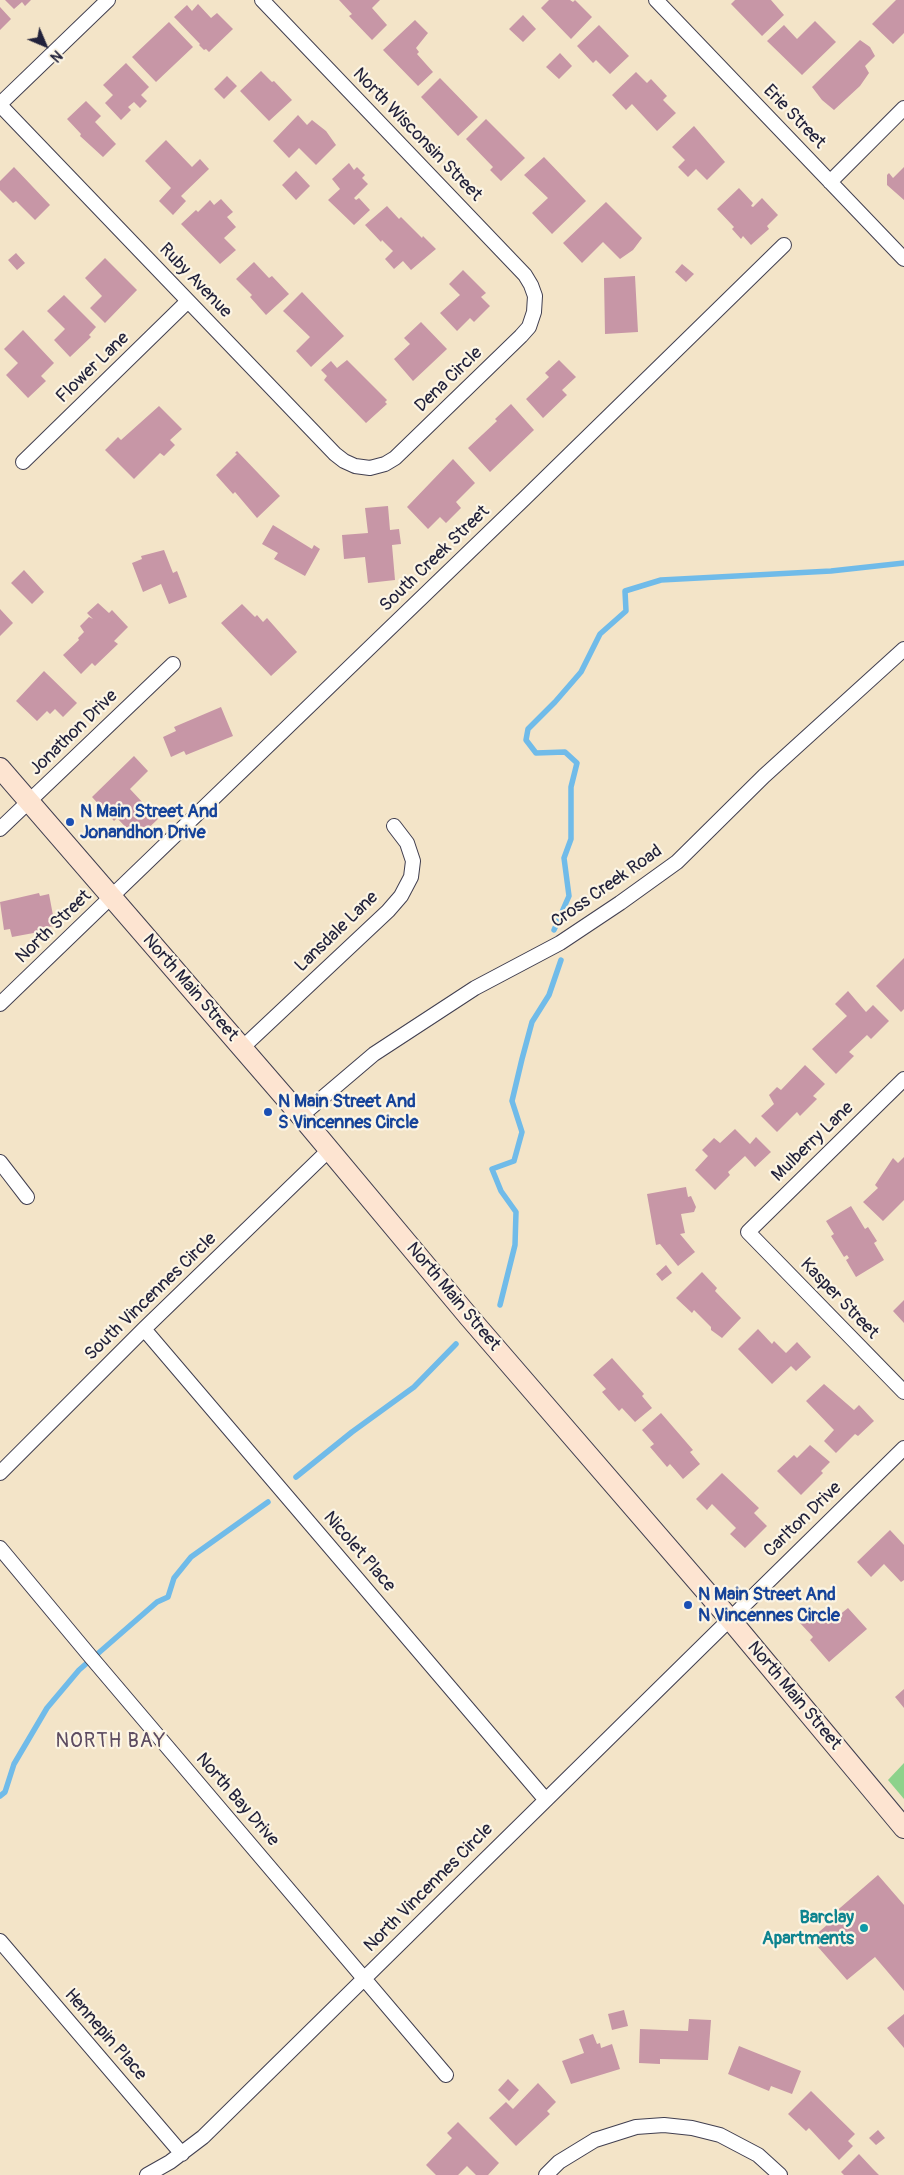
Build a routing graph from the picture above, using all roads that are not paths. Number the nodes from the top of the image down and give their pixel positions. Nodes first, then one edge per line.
1 (108, 0) edge
2 (262, 0) edge
3 (656, 0) edge
4 (0, 105) edge
5 (904, 108) edge
6 (830, 182) junction
7 (784, 245) dead end
8 (904, 259) edge
9 (188, 302) junction
10 (534, 302) joint
11 (24, 462) dead end
12 (370, 468) joint
13 (904, 649) edge
14 (173, 664) dead end
15 (0, 768) edge
16 (29, 802) junction
17 (394, 826) dead end
18 (0, 828) edge
19 (112, 898) junction
20 (0, 1004) edge
21 (242, 1048) junction
22 (904, 1079) edge
23 (301, 1116) junction
24 (329, 1150) junction
25 (0, 1162) edge
26 (27, 1196) dead end
27 (748, 1232) joint
28 (144, 1329) junction
29 (904, 1392) edge
30 (904, 1448) edge
31 (0, 1473) edge
32 (0, 1548) edge
33 (729, 1618) junction
34 (545, 1799) junction
35 (904, 1828) edge
36 (0, 1941) edge
37 (365, 1978) junction
38 (446, 2075) dead end
39 (182, 2154) junction
40 (147, 2175) edge
41 (546, 2175) edge
42 (780, 2175) edge

1 - 4 street
2 - 10 street, North Wisconsin Street
3 - 6 street, Erie Street
4 - 9 street, Ruby Avenue
5 - 6 street
6 - 8 street, Erie Street
7 - 19 street, South Creek Street
9 - 11 street, Flower Lane
9 - 12 street, Ruby Avenue
10 - 12 street, Dena Circle
13 - 23 street, Cross Creek Road
14 - 16 street, Jonathon Drive
15 - 16 main road, North Main Street
16 - 18 street, Jonathon Drive
16 - 19 main road, North Main Street
17 - 21 street, Lansdale Lane
19 - 20 street, North Street
19 - 21 main road, North Main Street
21 - 23 main road, North Main Street
22 - 27 street, Mulberry Lane
23 - 24 main road, North Main Street
24 - 28 street, South Vincennes Circle
24 - 33 main road, North Main Street
25 - 26 street
27 - 29 street, Kasper Street
28 - 31 street, South Vincennes Circle
28 - 34 street, Nicolet Place
30 - 33 street, Carlton Drive
32 - 37 street, North Bay Drive
33 - 34 street, North Vincennes Circle
33 - 35 main road, North Main Street
34 - 37 street, North Vincennes Circle
36 - 39 street, Hennepin Place
37 - 38 street, North Bay Drive
37 - 39 street, North Vincennes Circle
39 - 40 street, North Vincennes Circle
41 - 42 street

